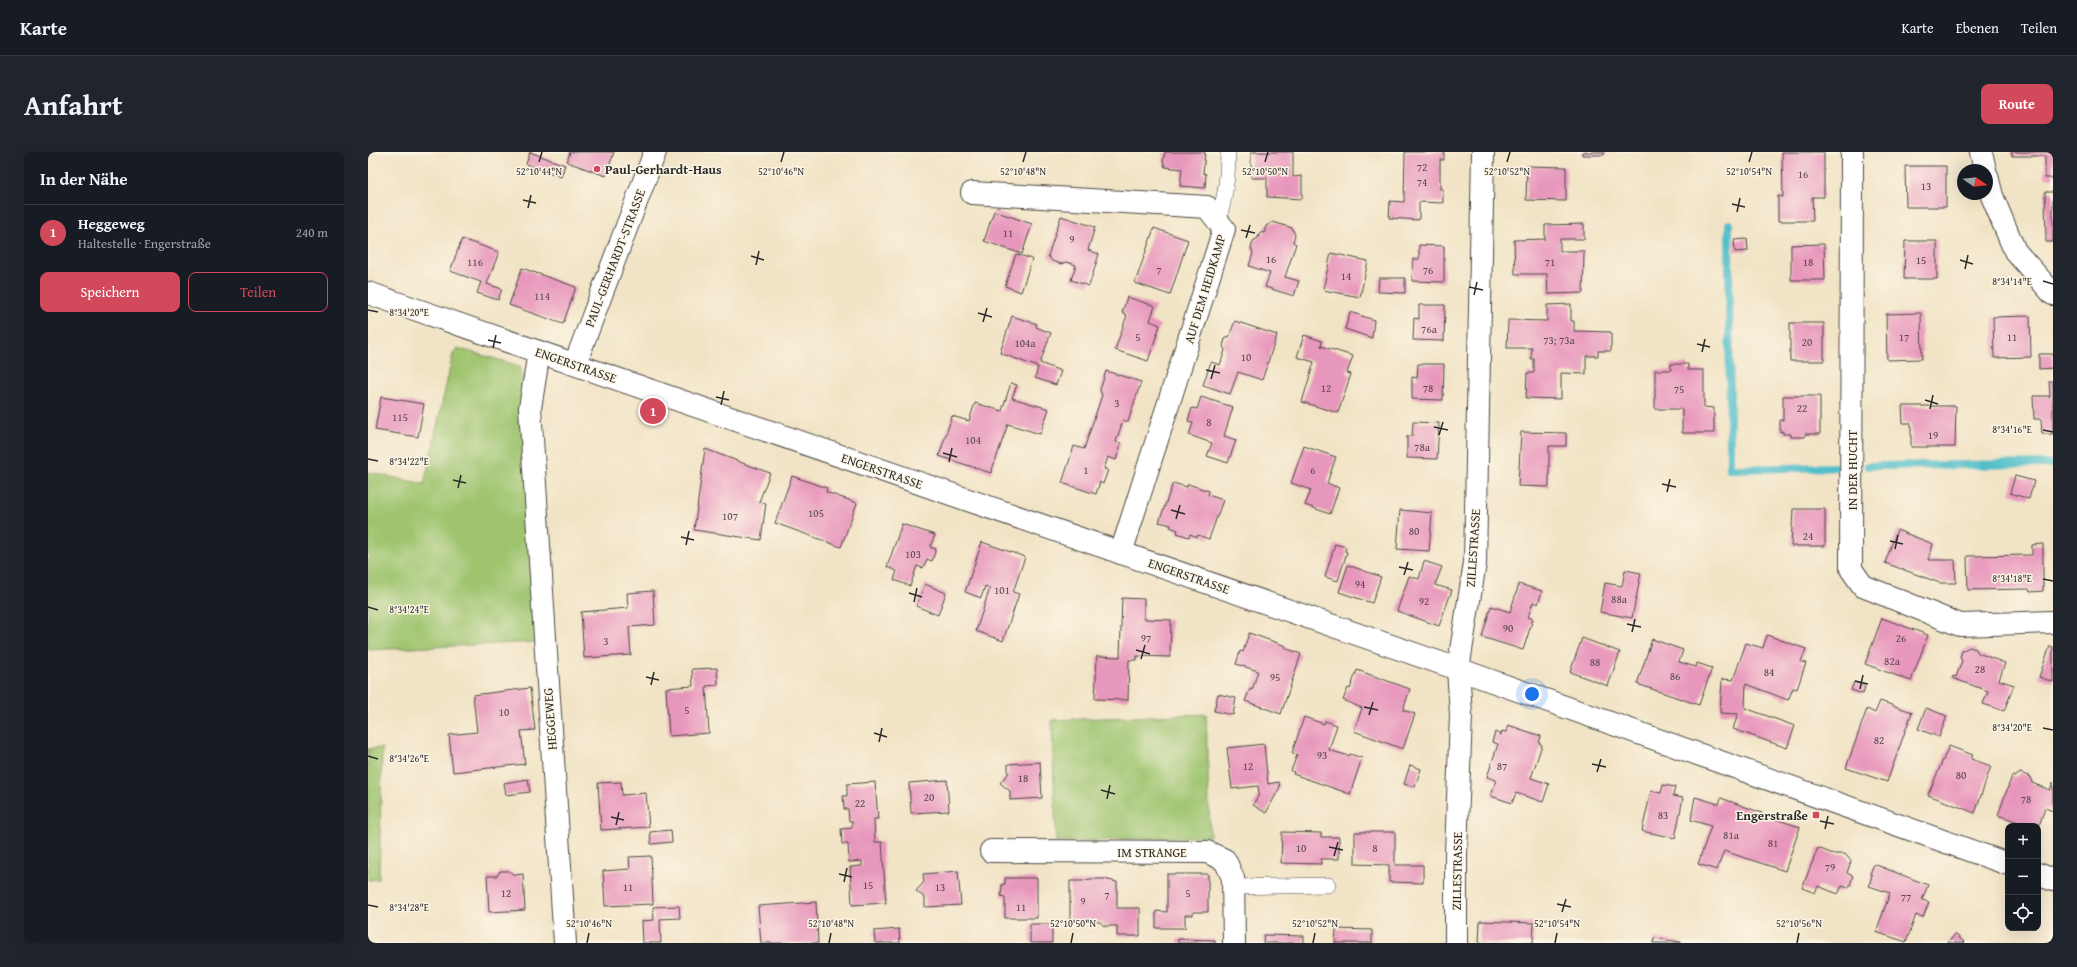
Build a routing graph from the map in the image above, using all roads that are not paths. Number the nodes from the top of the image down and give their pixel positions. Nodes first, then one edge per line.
1 (655, 152) edge
2 (1228, 152) edge
3 (1483, 152) edge
4 (1852, 152) edge
5 (1981, 152) edge
6 (1984, 164) edge
7 (972, 193) dead end
8 (1993, 198) edge
9 (1218, 221) junction
10 (368, 293) edge
11 (2053, 294) edge
12 (539, 352) junction
13 (575, 364) junction
14 (1121, 553) junction
15 (2053, 622) edge
16 (1458, 669) junction
17 (991, 851) dead end
18 (2005, 863) edge
19 (2041, 875) edge
20 (2053, 880) edge
21 (1328, 885) dead end
22 (1233, 887) junction
23 (565, 943) edge
24 (1234, 943) edge
25 (1456, 943) edge

1 - 13 street, PAUL-GERHARDT-STRASSE
2 - 9 lane
3 - 16 street, ZILLESTRASSE
4 - 15 street, IN DER HUCHT
5 - 6 street
7 - 9 street, AUF DEM HEIDKAMP
8 - 11 street
9 - 14 street, AUF DEM HEIDKAMP
10 - 12 street, ENGERSTRASSE
12 - 13 street, ENGERSTRASSE
12 - 23 street, HEGGEWEG
13 - 14 street, ENGERSTRASSE
14 - 16 street, ENGERSTRASSE
16 - 18 street, ENGERSTRASSE
16 - 25 street, ZILLESTRASSE
17 - 22 street, IM STRANGE
19 - 20 street
21 - 22 lane
22 - 24 street, IM STRANGE

